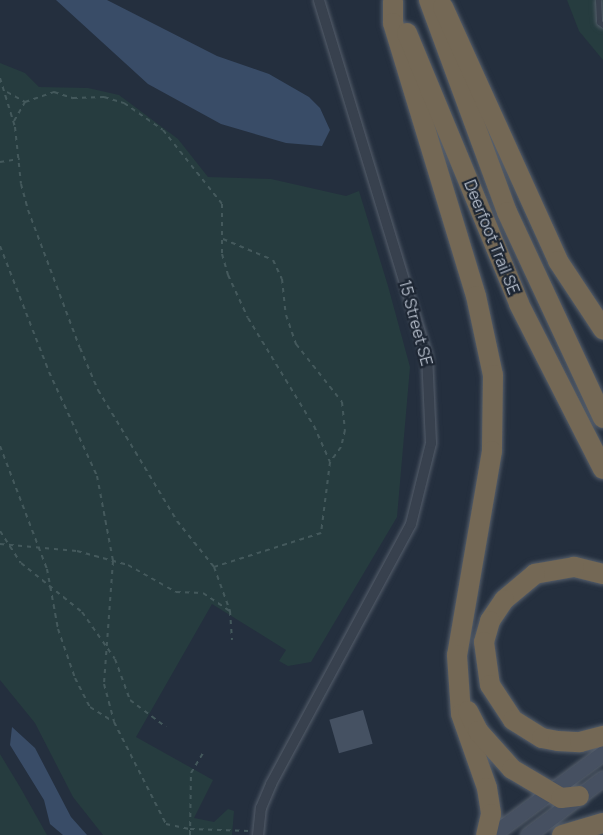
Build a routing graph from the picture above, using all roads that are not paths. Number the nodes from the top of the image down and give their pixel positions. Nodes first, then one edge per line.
1 (319, 0) edge
2 (393, 0) edge
3 (429, 0) edge
4 (440, 0) edge
5 (598, 0) edge
6 (603, 25) edge
7 (603, 329) edge
8 (603, 418) edge
9 (603, 469) edge
10 (603, 573) edge
11 (461, 691) junction
12 (603, 736) edge
13 (603, 753) edge
14 (603, 778) edge
15 (550, 793) junction
16 (579, 796) junction
17 (603, 823) edge
18 (258, 833) edge
19 (486, 835) edge
20 (492, 835) edge
21 (528, 835) edge
22 (562, 835) edge

1 - 18 street, 15 Street SE
2 - 9 highway, Deerfoot Trail SE
2 - 11 highway
3 - 8 highway, Deerfoot Trail SE
4 - 7 highway
5 - 6 lane
10 - 12 highway
11 - 15 highway
11 - 19 highway
13 - 15 main road
14 - 16 main road
15 - 16 highway
15 - 20 main road
16 - 21 main road
17 - 22 highway

